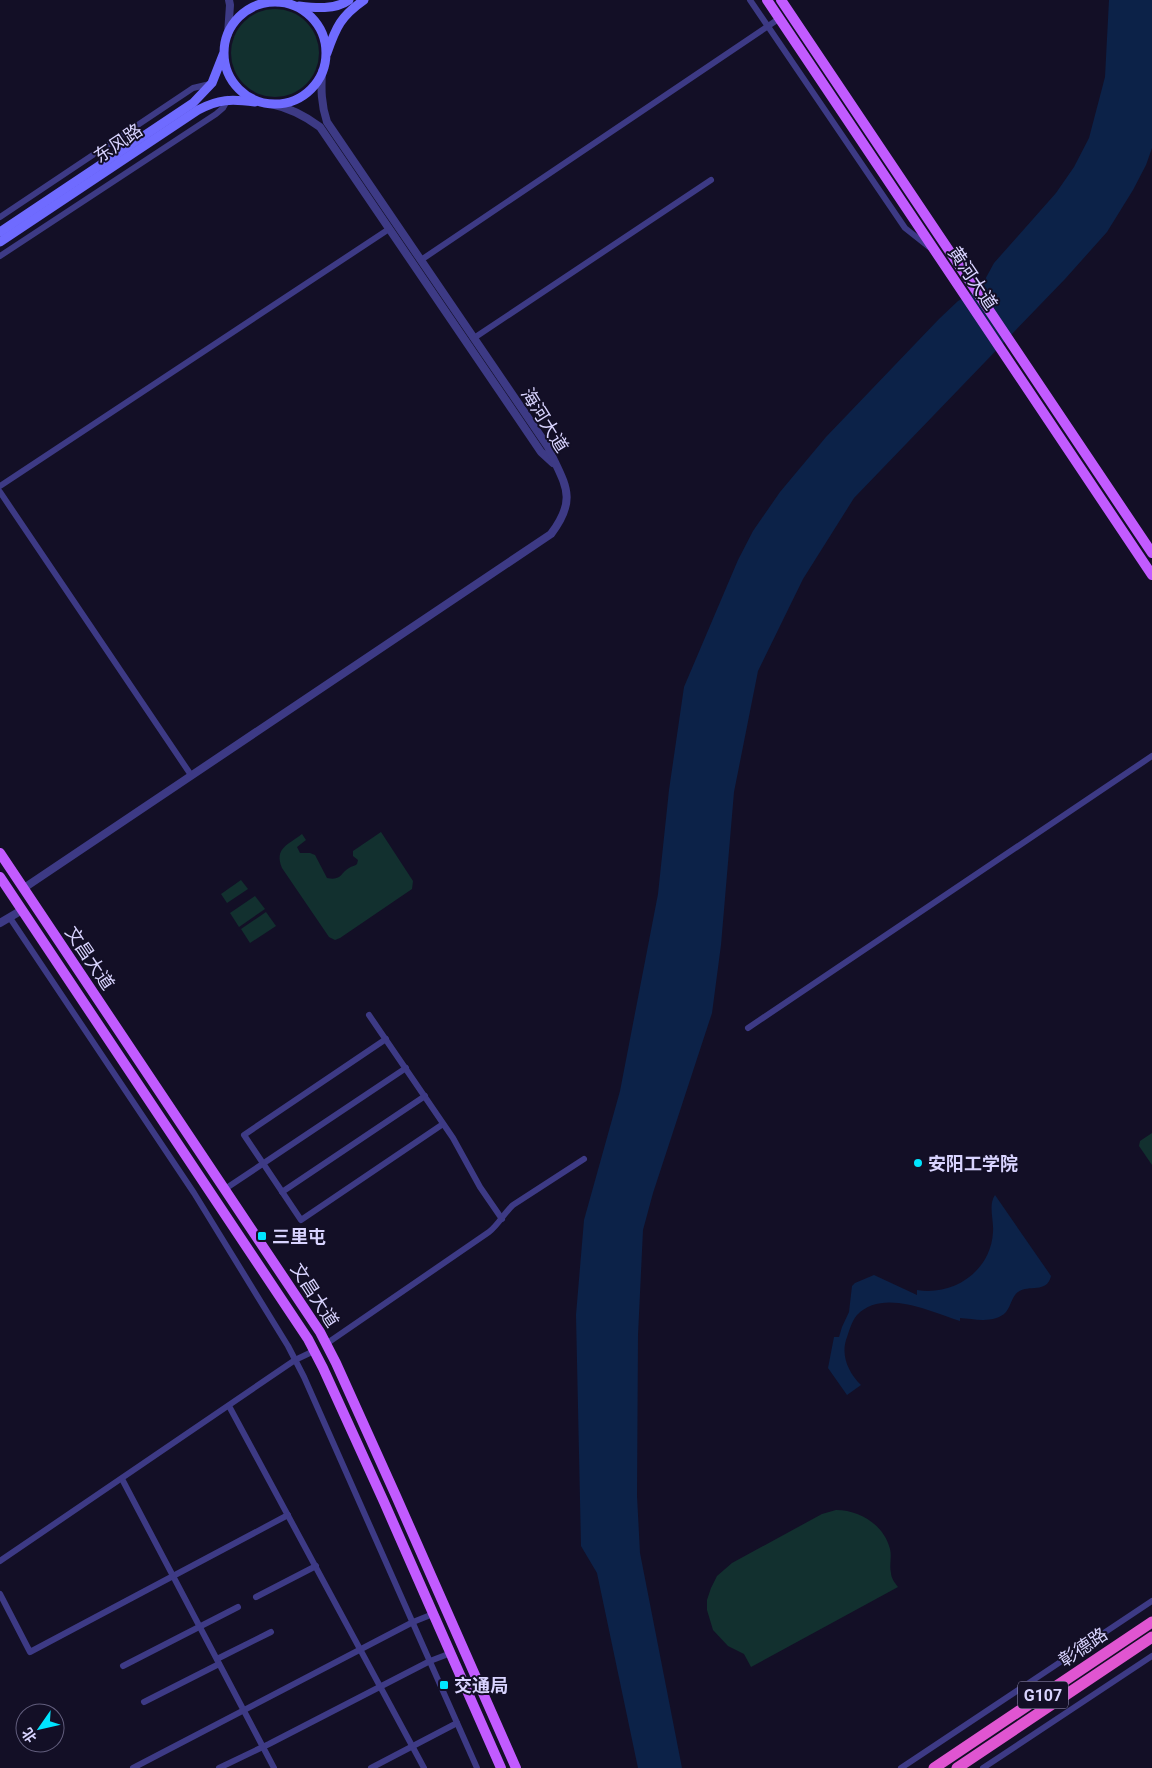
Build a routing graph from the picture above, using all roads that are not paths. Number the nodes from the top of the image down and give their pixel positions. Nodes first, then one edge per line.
1 (229, 0) edge
2 (349, 0) edge
3 (364, 0) edge
4 (750, 0) edge
5 (767, 0) edge
6 (782, 0) edge
7 (274, 1) edge
8 (293, 5) junction
9 (780, 18) junction
10 (768, 26) junction
11 (228, 34) junction
12 (224, 50) junction
13 (326, 55) junction
14 (322, 71) junction
15 (212, 83) junction
16 (228, 99) junction
17 (267, 103) junction
18 (711, 180) dead end
19 (0, 217) edge
20 (389, 229) junction
21 (0, 232) edge
22 (0, 242) edge
23 (936, 251) junction
24 (0, 256) edge
25 (421, 260) junction
26 (474, 338) junction
27 (557, 466) junction
28 (0, 486) edge
29 (0, 492) edge
30 (1152, 554) edge
31 (1152, 574) edge
32 (1152, 756) edge
33 (191, 775) junction
34 (0, 853) edge
35 (0, 877) edge
36 (24, 888) junction
37 (22, 910) junction
38 (10, 918) junction
39 (0, 923) edge
40 (370, 1015) dead end
41 (748, 1028) dead end
42 (386, 1039) junction
43 (406, 1068) junction
44 (424, 1096) junction
45 (444, 1124) junction
46 (584, 1159) dead end
47 (263, 1164) junction
48 (225, 1189) junction
49 (282, 1192) junction
50 (502, 1219) junction
51 (326, 1344) junction
52 (314, 1351) junction
53 (295, 1360) junction
54 (229, 1406) junction
55 (122, 1479) junction
56 (288, 1515) junction
57 (0, 1562) edge
58 (316, 1566) junction
59 (174, 1576) junction
60 (0, 1594) edge
61 (256, 1597) dead end
62 (1152, 1601) edge
63 (238, 1607) dead end
64 (433, 1614) junction
65 (413, 1622) junction
66 (1152, 1622) edge
67 (200, 1626) junction
68 (271, 1632) dead end
69 (1152, 1637) edge
70 (360, 1649) junction
71 (451, 1653) junction
72 (1152, 1656) edge
73 (218, 1661) junction
74 (430, 1661) junction
75 (123, 1666) dead end
76 (380, 1687) junction
77 (144, 1702) dead end
78 (244, 1710) junction
79 (457, 1723) junction
80 (412, 1746) junction
81 (263, 1747) junction
82 (132, 1768) edge
83 (219, 1768) edge
84 (274, 1768) edge
85 (371, 1768) edge
86 (424, 1768) edge
87 (477, 1768) edge
88 (501, 1768) edge
89 (516, 1768) edge
90 (901, 1768) edge
91 (934, 1768) edge
92 (957, 1768) edge
93 (983, 1768) edge

1 - 11 street
2 - 8 main road
3 - 13 main road
4 - 10 street
5 - 9 main road, 黄河大道
6 - 30 main road, 黄河大道
7 - 8 main road
7 - 11 main road
8 - 13 main road
9 - 10 street
9 - 23 main road, 黄河大道
10 - 23 street
10 - 25 street
11 - 12 main road
12 - 15 main road, 东风路
12 - 17 main road
13 - 14 main road
14 - 17 main road
14 - 25 street, 海河大道
15 - 19 street
15 - 21 main road, 东风路
16 - 17 main road, 东风路
16 - 22 main road, 东风路
16 - 24 street
17 - 20 street, 海河大道
18 - 26 street
20 - 27 street, 海河大道
20 - 28 street
23 - 31 main road, 黄河大道
25 - 26 street, 海河大道
26 - 27 street, 海河大道
27 - 33 street
29 - 33 street
32 - 41 street
33 - 36 street
34 - 36 main road, 文昌大道
35 - 37 main road, 文昌大道
36 - 48 main road, 文昌大道
37 - 38 street
37 - 52 main road, 文昌大道
38 - 39 street
38 - 53 street
40 - 42 street
42 - 43 street
42 - 47 street
43 - 44 street
43 - 47 street
44 - 45 street
44 - 49 street
45 - 49 street
45 - 50 street
46 - 50 street
47 - 48 street
47 - 49 street
48 - 51 main road, 文昌大道
50 - 51 street
51 - 89 main road, 文昌大道
52 - 53 street
52 - 64 main road, 文昌大道
53 - 54 street
53 - 65 street
54 - 55 street
54 - 56 street
55 - 57 street
55 - 59 street
56 - 58 street
56 - 59 street
58 - 61 street
58 - 70 street
59 - 60 street
59 - 67 street
62 - 90 street
63 - 67 street
64 - 65 street
64 - 71 main road, 文昌大道
65 - 70 street
65 - 74 street
66 - 91 highway, 彰德路 / G107
67 - 73 street
67 - 75 street
68 - 73 street
69 - 92 highway, 彰德路 / G107
70 - 76 street
70 - 78 street
71 - 74 street
71 - 88 main road, 文昌大道
72 - 93 street
73 - 77 street
73 - 78 street
74 - 76 street
74 - 79 street
76 - 80 street
76 - 81 street
78 - 81 street
78 - 82 street
79 - 80 street
79 - 87 street
80 - 85 street
80 - 86 street
81 - 83 street
81 - 84 street

